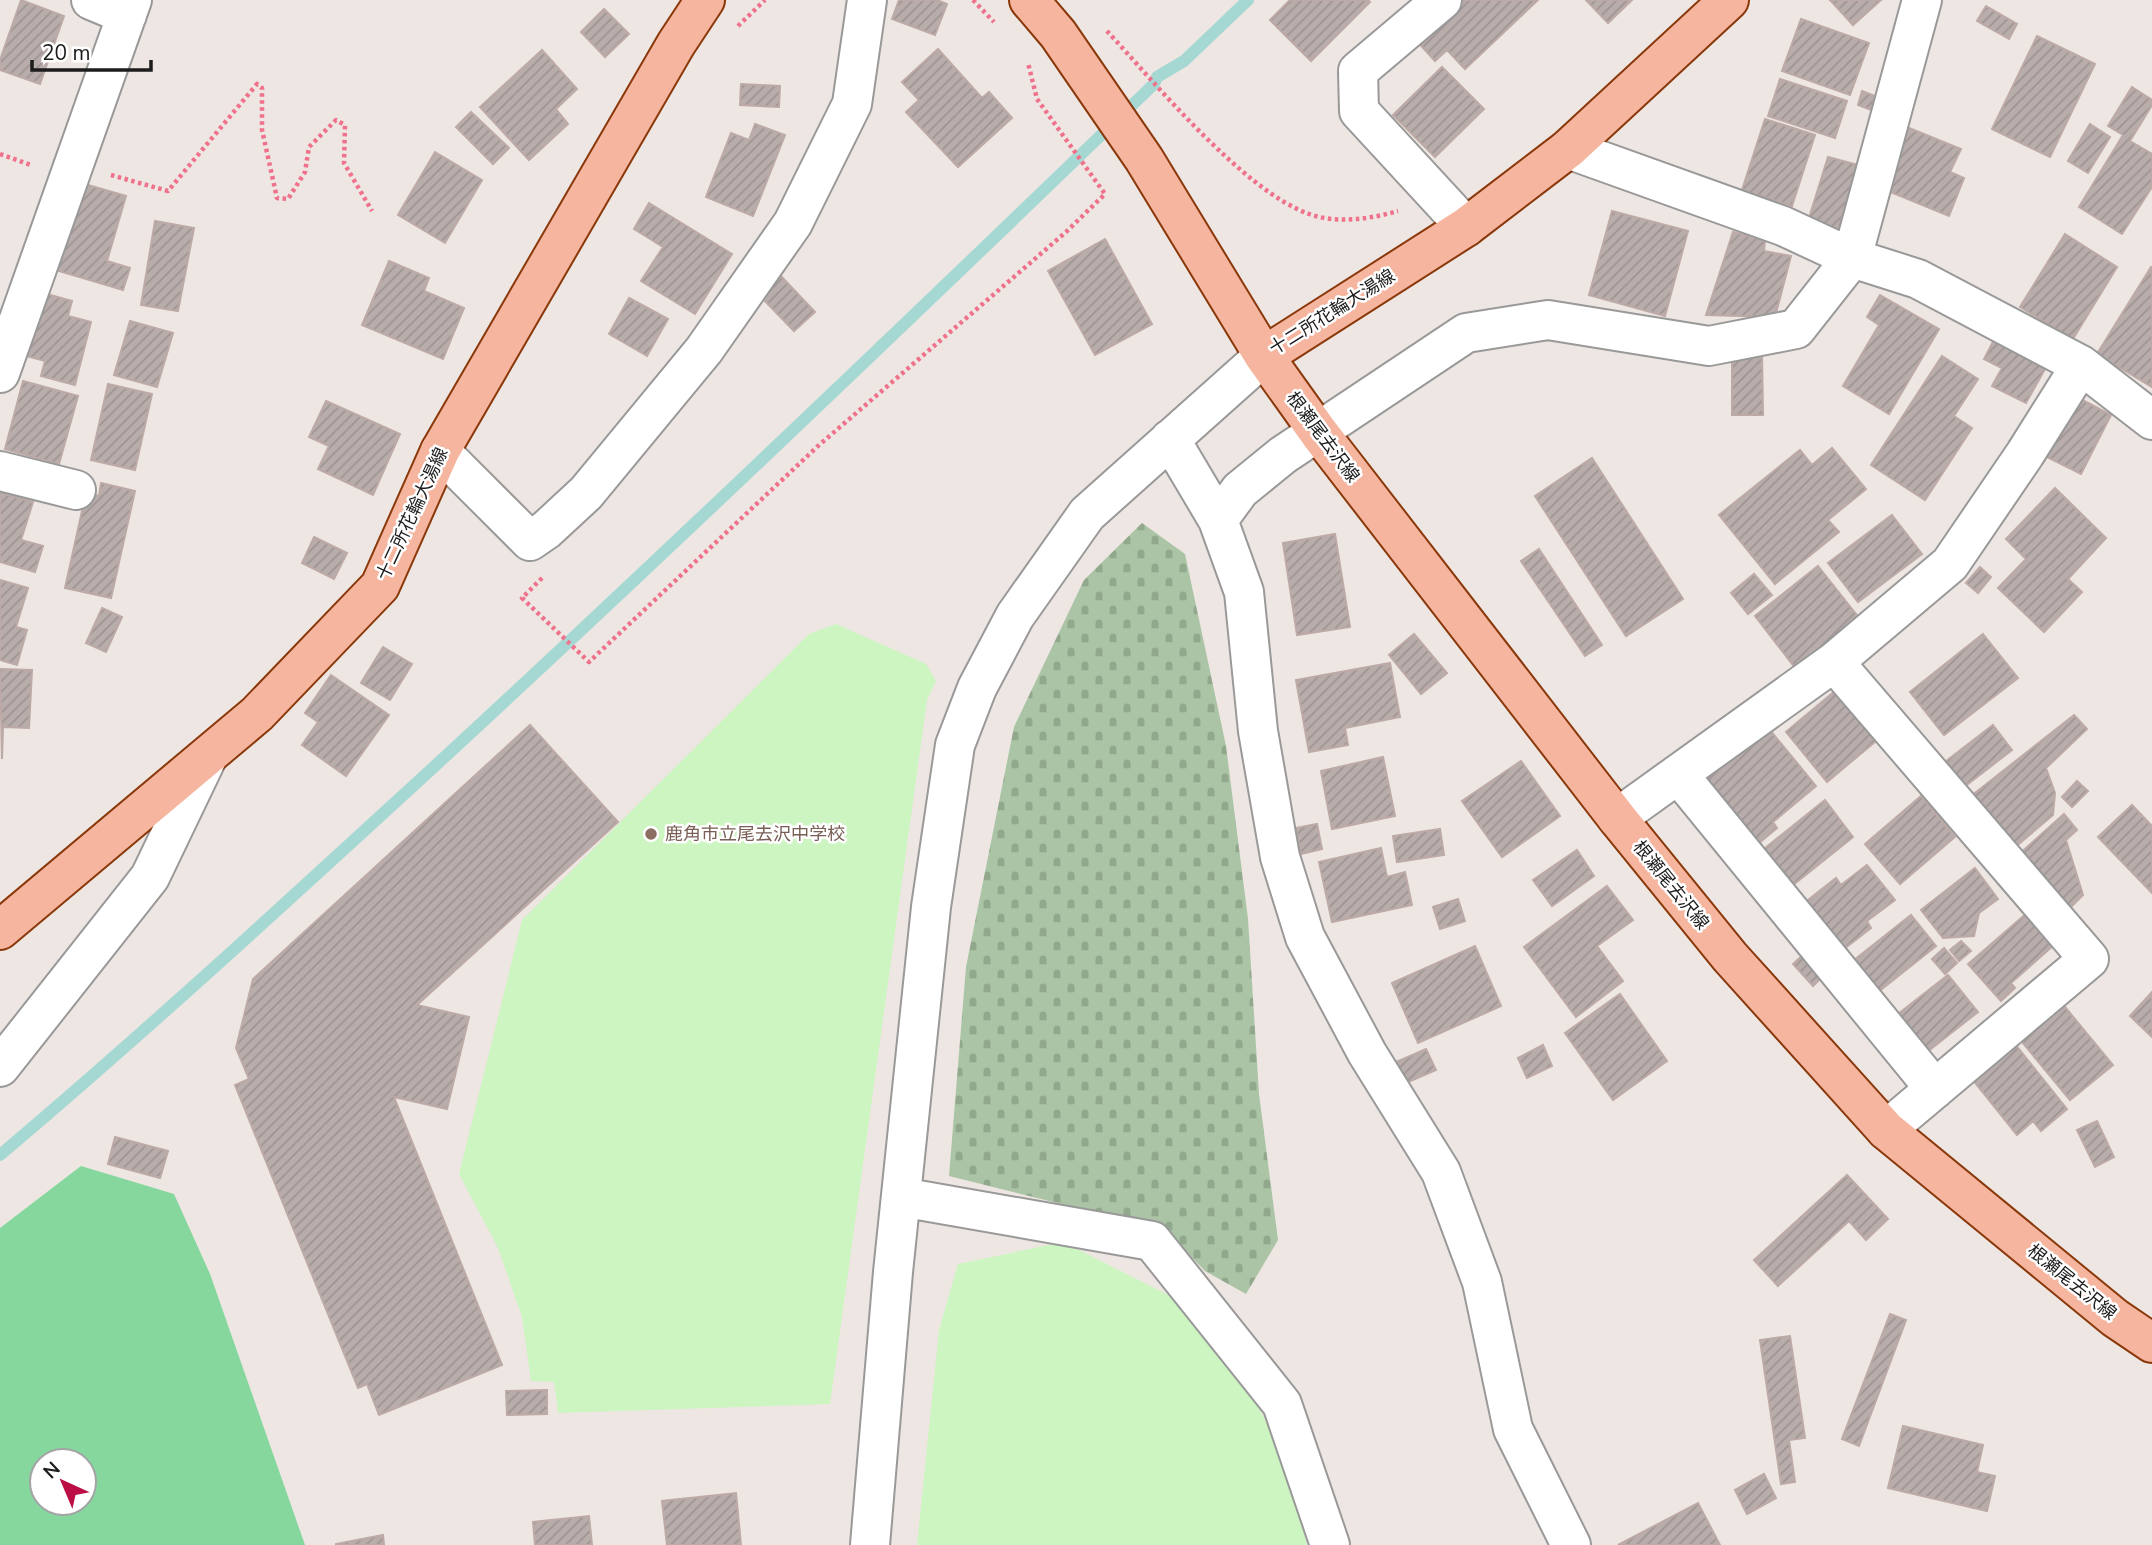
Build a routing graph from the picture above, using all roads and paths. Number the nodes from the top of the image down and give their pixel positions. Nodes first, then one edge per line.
1 (91, 0) edge
2 (705, 0) edge
3 (867, 0) edge
4 (973, 0) edge
5 (1029, 0) edge
6 (1442, 0) edge
7 (1729, 0) edge
8 (1922, 0) edge
9 (129, 8) edge
10 (999, 27) dead end
11 (1110, 34) dead end
12 (1025, 54) dead end
13 (1568, 149) junction
14 (73, 164) junction
15 (1439, 198) junction
16 (372, 211) dead end
17 (1466, 227) junction
18 (1852, 258) junction
19 (13, 290) edge
20 (1264, 356) junction
21 (2081, 365) junction
22 (0, 373) edge
23 (2152, 420) edge
24 (1319, 433) junction
25 (1170, 439) junction
26 (440, 451) junction
27 (0, 471) edge
28 (76, 490) dead end
29 (1218, 520) junction
30 (522, 598) dead end
31 (1834, 662) junction
32 (208, 756) junction
33 (1678, 774) junction
34 (1617, 818) junction
35 (0, 930) edge
36 (0, 1067) edge
37 (1935, 1089) junction
38 (1886, 1130) junction
39 (901, 1197) junction
40 (2152, 1343) edge
41 (870, 1545) edge
42 (1330, 1545) edge
43 (1571, 1545) edge

1 - 9 street
2 - 26 main road, 十二所花輪大湯線
3 - 26 street
4 - 10 path
5 - 20 main road, 十二所花輪大湯線
6 - 15 street
7 - 13 main road, 十二所花輪大湯線
8 - 18 street
9 - 14 street
11 - 15 path
12 - 30 path
13 - 17 main road, 十二所花輪大湯線
13 - 18 street
14 - 16 path
14 - 19 street
15 - 17 street
17 - 20 main road, 十二所花輪大湯線
18 - 21 street
18 - 24 street
19 - 22 street
20 - 24 main road, 根瀬尾去沢線
20 - 25 street
21 - 23 street
21 - 31 street
24 - 29 street
24 - 34 main road, 根瀬尾去沢線
25 - 29 street
25 - 39 street
26 - 32 main road, 十二所花輪大湯線
27 - 28 street
29 - 43 street
31 - 33 street
31 - 37 street
32 - 35 main road, 十二所花輪大湯線
32 - 36 street
33 - 34 street
33 - 37 street
34 - 38 main road, 根瀬尾去沢線
37 - 38 street
38 - 40 main road, 根瀬尾去沢線
39 - 41 street
39 - 42 street

